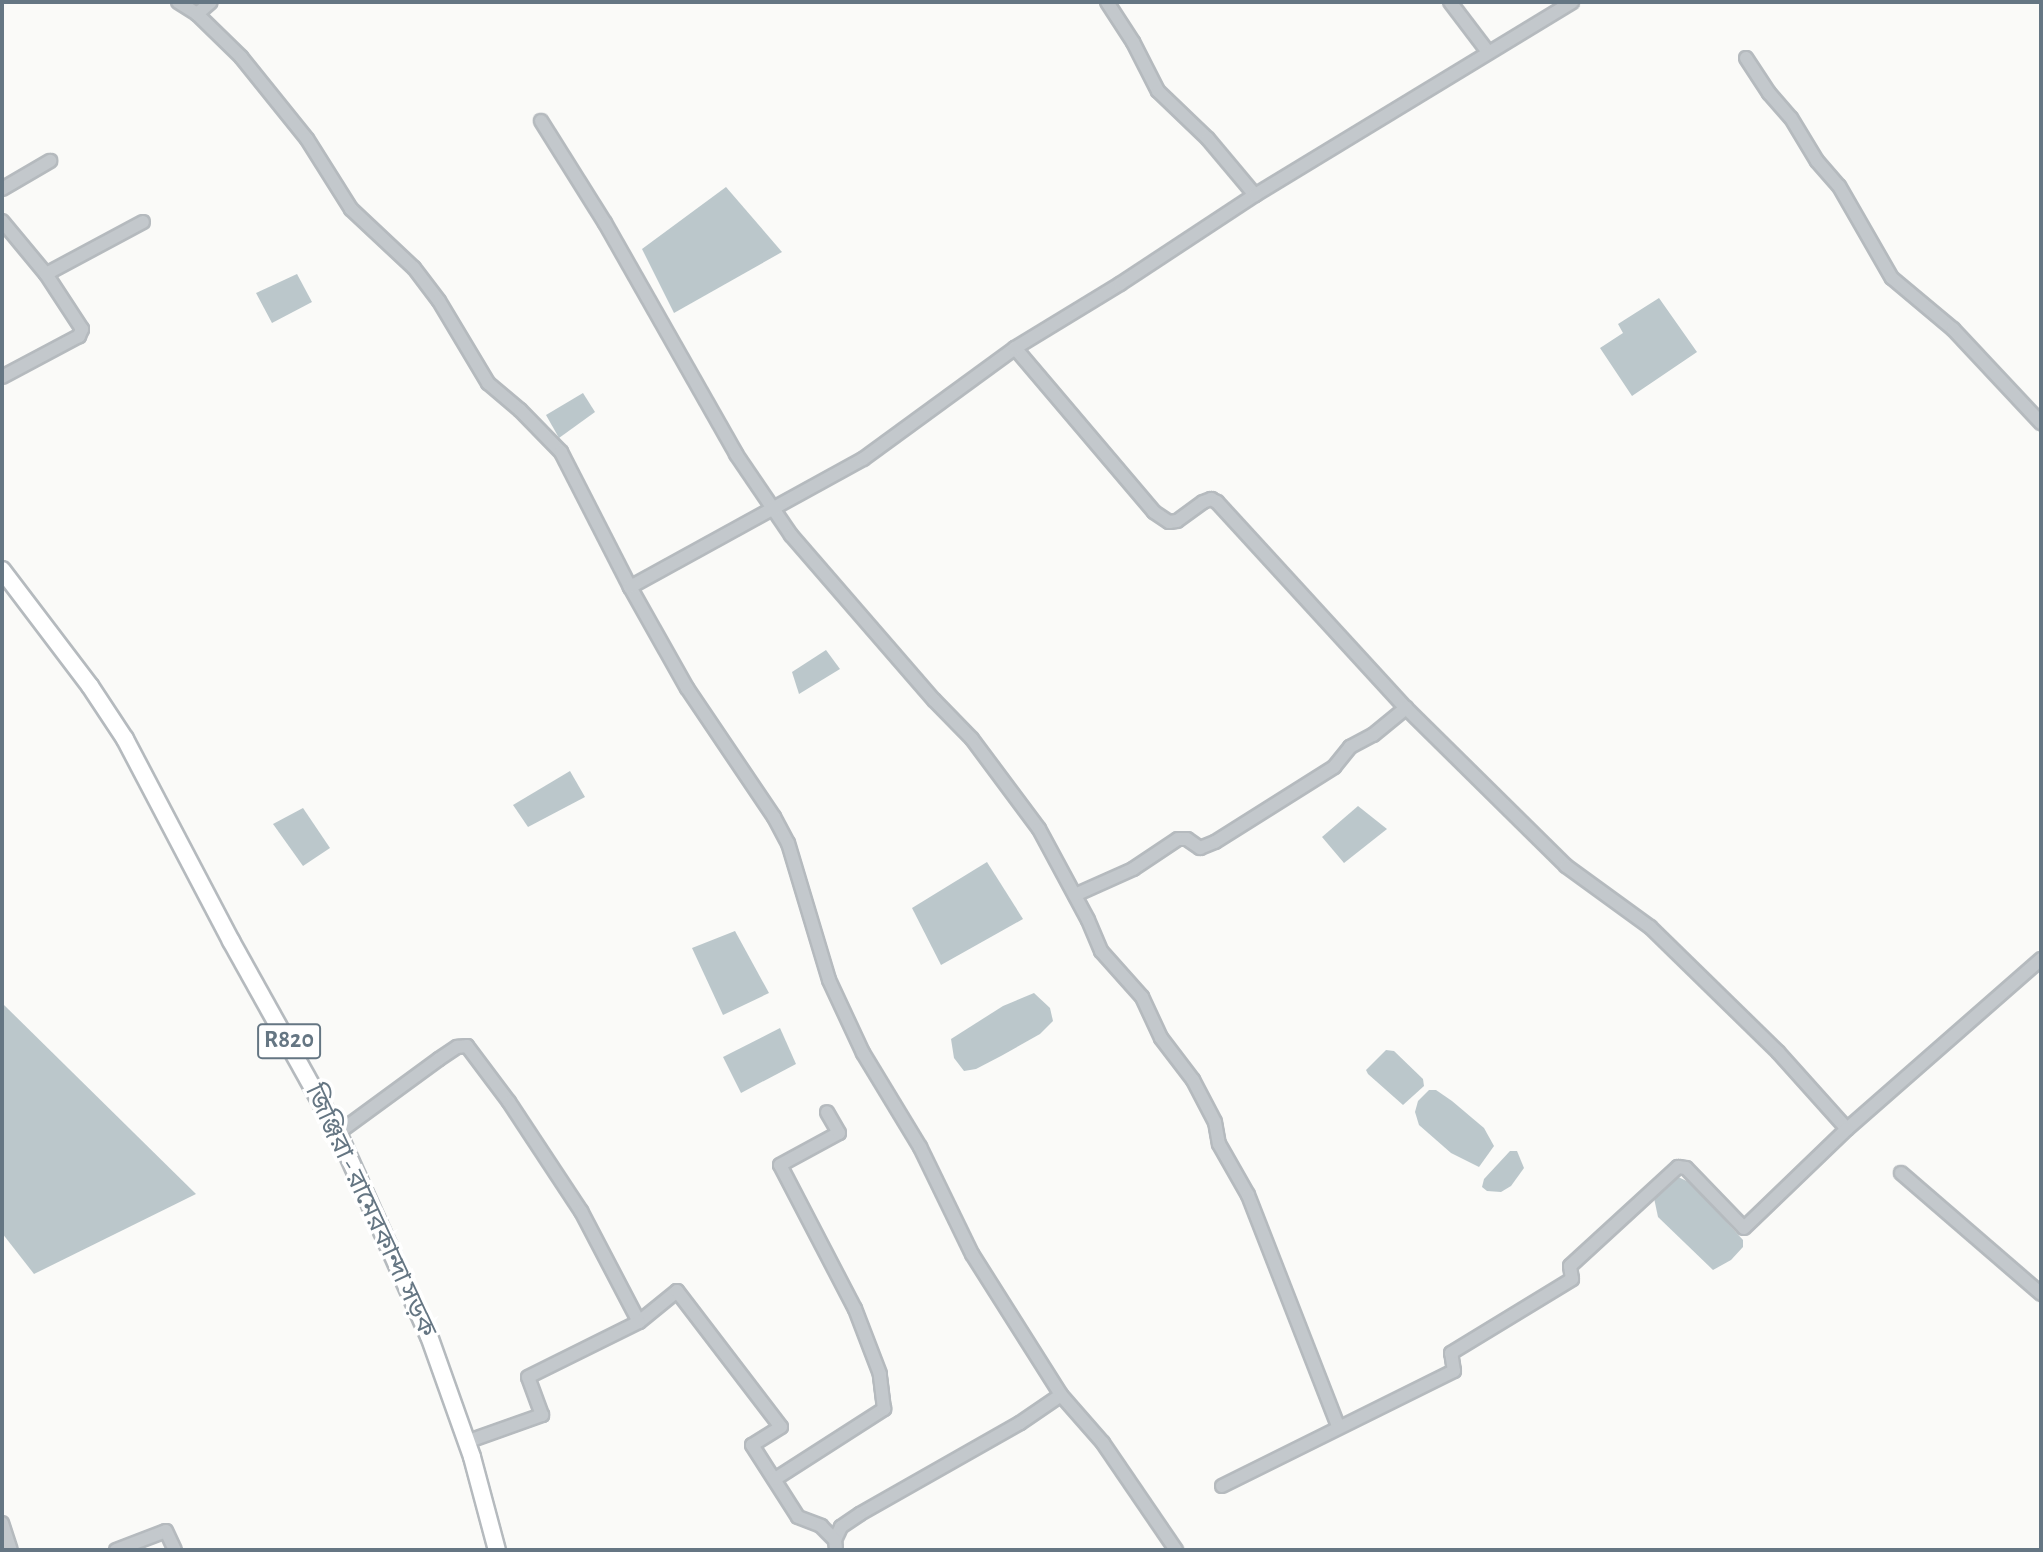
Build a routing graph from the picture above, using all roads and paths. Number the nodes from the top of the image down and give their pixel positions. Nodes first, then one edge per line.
1 (178, 2) edge
2 (211, 2) edge
3 (1107, 2) edge
4 (1450, 2) edge
5 (1572, 2) edge
6 (197, 14) junction
7 (1488, 52) junction
8 (1746, 58) dead end
9 (541, 121) dead end
10 (50, 161) dead end
11 (2, 189) edge
12 (1255, 195) junction
13 (2, 221) edge
14 (143, 222) dead end
15 (46, 274) junction
16 (1015, 348) junction
17 (2, 377) edge
18 (2041, 423) edge
19 (2, 570) edge
20 (630, 587) junction
21 (1406, 708) junction
22 (1075, 895) junction
23 (2041, 960) edge
24 (827, 1112) dead end
25 (1847, 1129) junction
26 (338, 1133) junction
27 (1901, 1173) dead end
28 (2041, 1294) edge
29 (639, 1322) junction
30 (1061, 1395) junction
31 (1338, 1426) junction
32 (466, 1442) junction
33 (775, 1479) junction
34 (1222, 1486) dead end
35 (2, 1523) edge
36 (836, 1545) edge
37 (11, 1550) edge
38 (116, 1550) edge
39 (175, 1550) edge
40 (497, 1550) edge
41 (1176, 1550) edge

1 - 6 street
2 - 6 street
3 - 12 street
4 - 7 street
5 - 7 street
6 - 20 street
7 - 12 street
8 - 18 street
9 - 22 street
10 - 11 street
12 - 16 street
13 - 15 street
14 - 15 street
15 - 17 street
16 - 20 street
16 - 21 street
19 - 26 main road, জিঞ্জিরা - রামেরকান্দা সড়ক / R820
20 - 30 street
21 - 22 street
21 - 25 street
22 - 31 street
23 - 25 street
24 - 33 street
25 - 31 street
26 - 29 street
26 - 32 main road, জিঞ্জিরা - রামেরকান্দা সড়ক / R820
27 - 28 street
29 - 32 street
29 - 33 street
30 - 36 street
30 - 41 street
31 - 34 street
32 - 40 main road, জিঞ্জিরা - রামেরকান্দা সড়ক / R820
33 - 36 street
35 - 37 street
38 - 39 street

